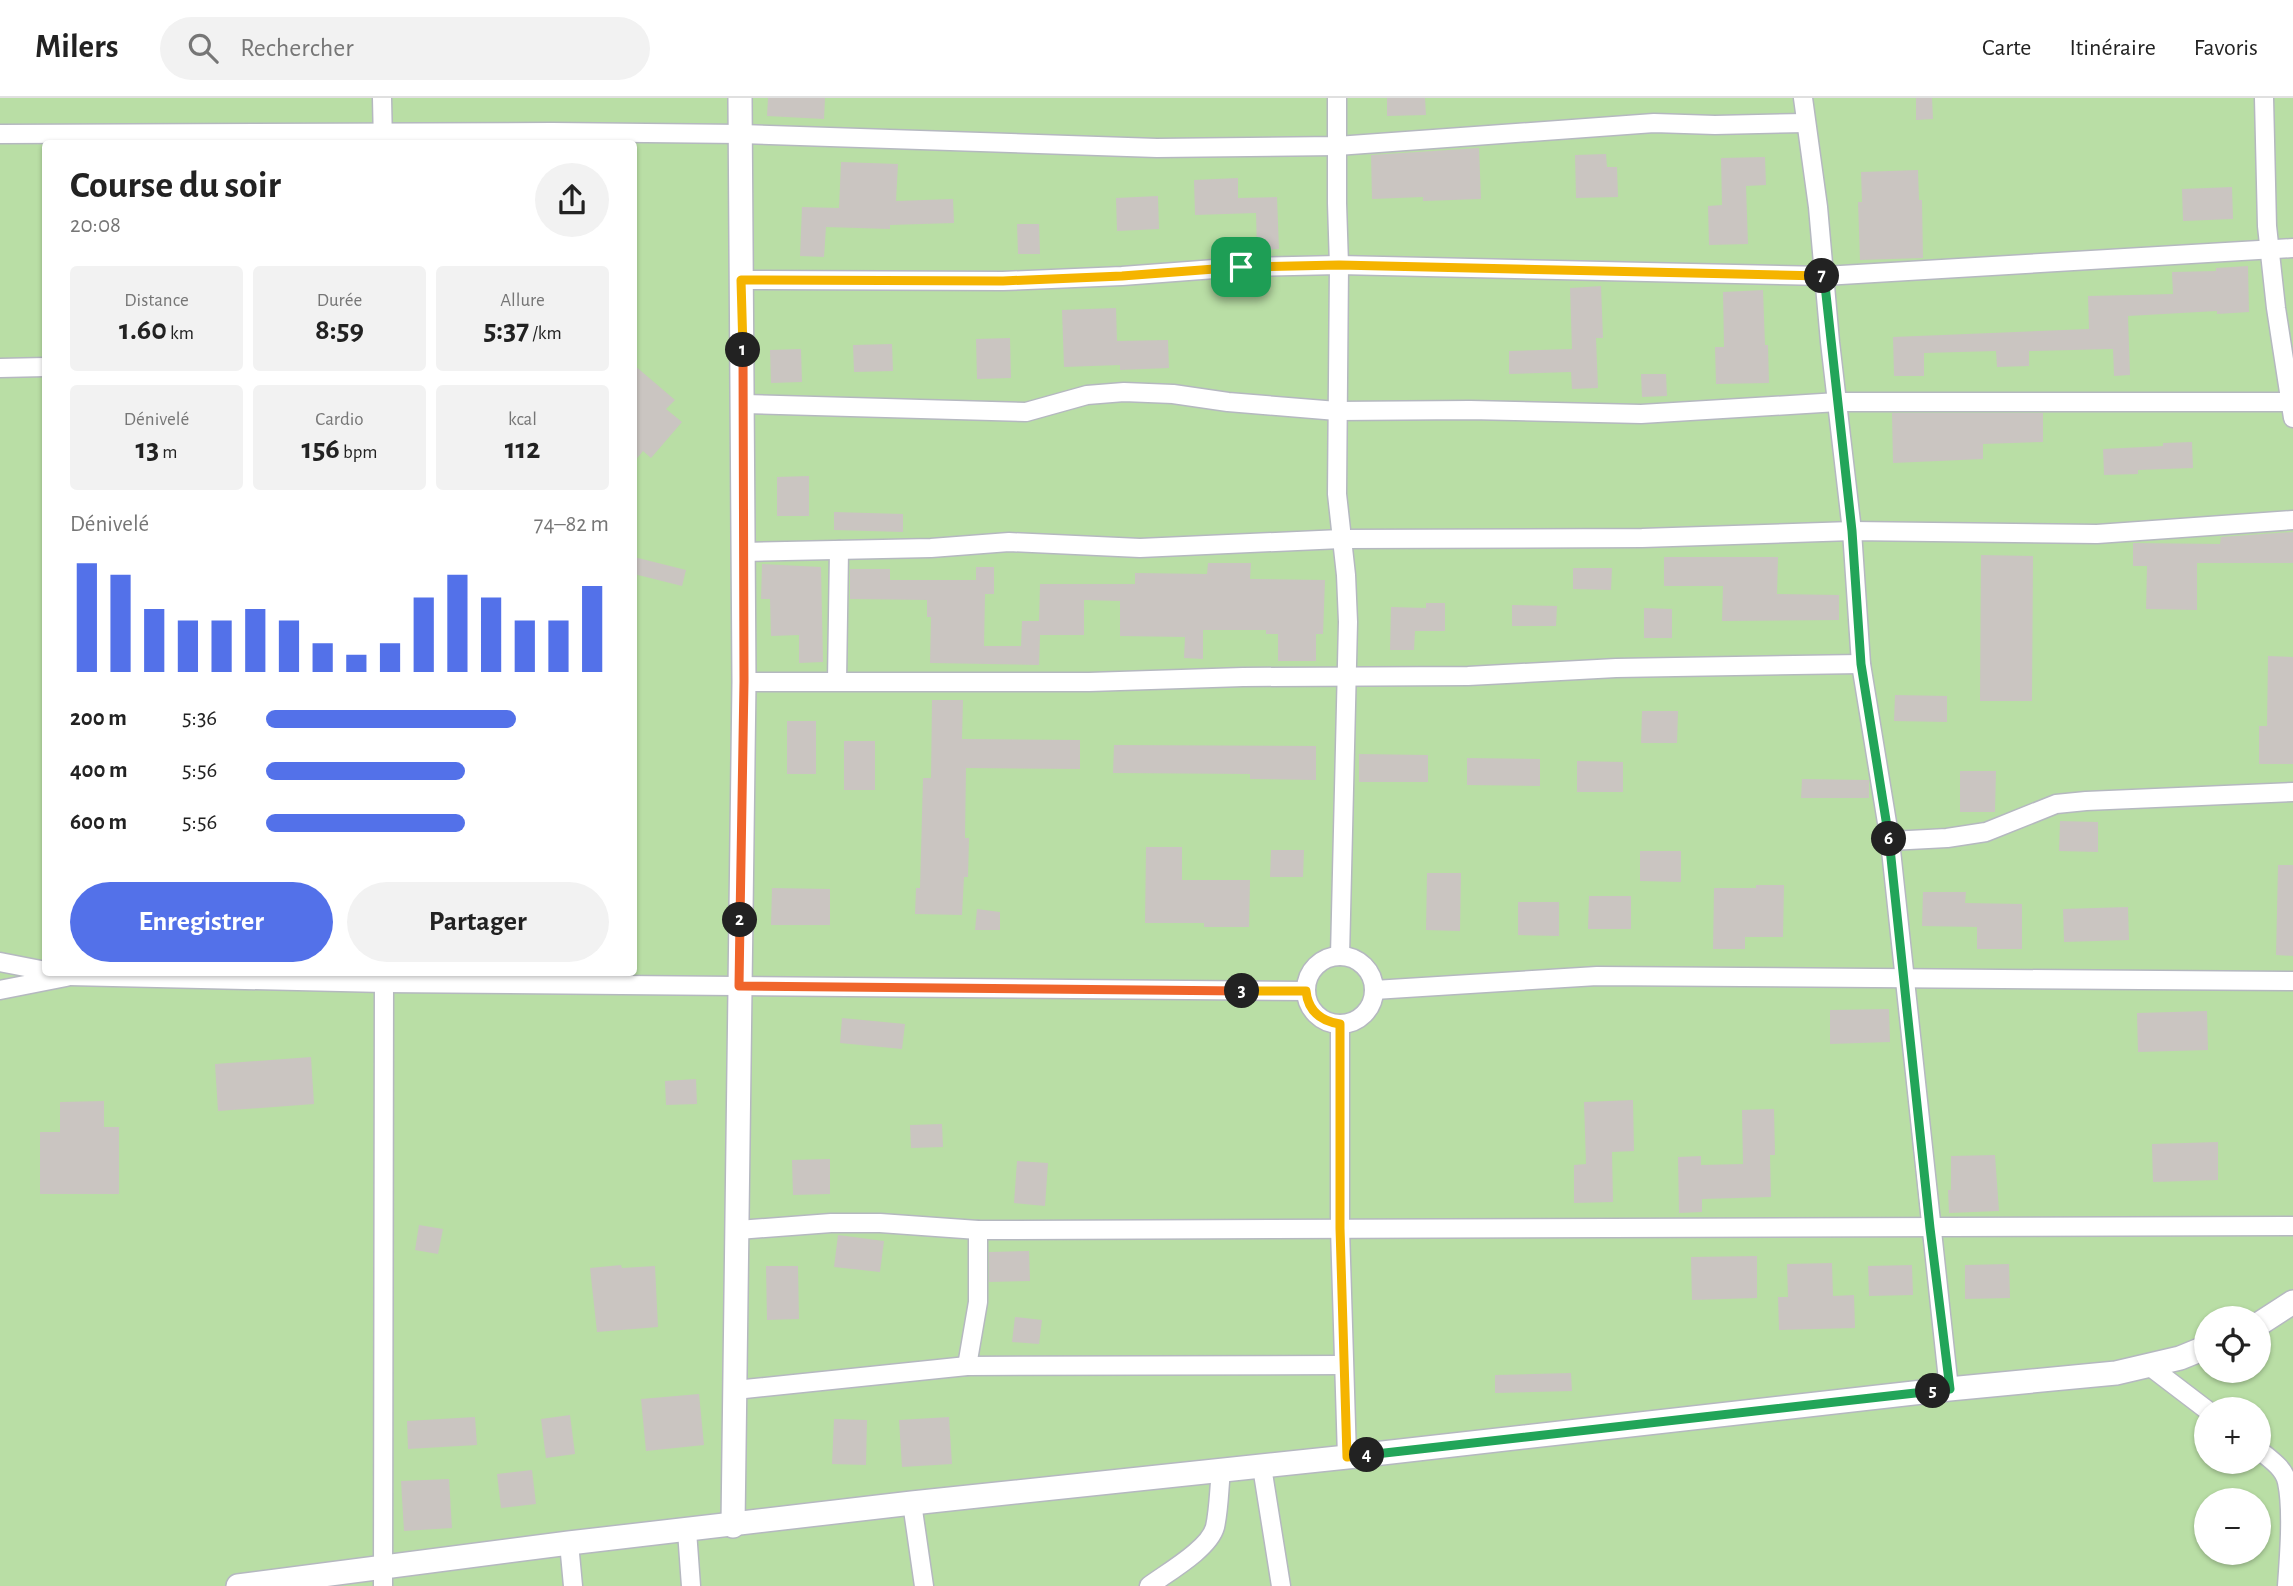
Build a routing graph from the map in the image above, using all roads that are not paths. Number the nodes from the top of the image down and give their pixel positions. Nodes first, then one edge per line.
1 (382, 98) edge
2 (740, 98) edge
3 (1337, 98) edge
4 (1802, 98) edge
5 (2264, 98) edge
6 (1805, 123) junction
7 (0, 134) edge
8 (741, 134) junction
9 (384, 137) edge
10 (1337, 146) junction
11 (2269, 248) junction
12 (2293, 248) edge
13 (1339, 265) junction
14 (1824, 276) junction
15 (741, 280) junction
16 (0, 368) edge
17 (42, 368) edge
18 (1838, 402) junction
19 (744, 404) junction
20 (2291, 410) edge
21 (1337, 411) junction
22 (2293, 520) edge
23 (1852, 531) junction
24 (1341, 539) junction
25 (839, 551) junction
26 (744, 552) junction
27 (1861, 664) junction
28 (1347, 677) junction
29 (744, 681) junction
30 (837, 681) junction
31 (2293, 792) edge
32 (1889, 841) junction
33 (1340, 956) junction
34 (0, 962) edge
35 (42, 970) edge
36 (53, 976) edge
37 (222, 976) edge
38 (384, 978) edge
39 (1905, 979) junction
40 (2293, 981) edge
41 (739, 986) junction
42 (0, 990) edge
43 (1374, 990) junction
44 (1306, 991) junction
45 (1340, 1024) junction
46 (2293, 1226) edge
47 (1340, 1228) junction
48 (1930, 1228) junction
49 (738, 1230) junction
50 (978, 1230) junction
51 (2293, 1302) edge
52 (2271, 1316) edge
53 (2194, 1352) edge
54 (1343, 1365) junction
55 (967, 1366) junction
56 (2148, 1366) junction
57 (1950, 1389) junction
58 (735, 1390) junction
59 (2194, 1400) edge
60 (1347, 1457) junction
61 (2271, 1460) edge
62 (1262, 1466) junction
63 (1221, 1471) junction
64 (912, 1503) junction
65 (733, 1525) junction
66 (687, 1531) junction
67 (569, 1544) junction
68 (383, 1577) edge
69 (238, 1586) edge
70 (573, 1586) edge
71 (691, 1586) edge
72 (924, 1586) edge
73 (1149, 1586) edge
74 (1281, 1586) edge
75 (2287, 1586) edge

1 - 9 street
2 - 8 street
3 - 10 street
4 - 6 street
5 - 11 street
6 - 10 street
6 - 14 street
7 - 9 street
8 - 9 street
8 - 10 street
8 - 15 street
10 - 13 street
11 - 12 street
11 - 14 street
11 - 20 street
13 - 14 street
13 - 15 street
13 - 21 street
14 - 18 street
15 - 19 street
16 - 17 street
18 - 20 street
18 - 21 street
18 - 23 street
19 - 21 street
19 - 26 street
21 - 24 street
22 - 23 street
23 - 24 street
23 - 27 street
24 - 25 street
24 - 28 street
25 - 26 street
25 - 30 street
26 - 29 street
27 - 28 street
27 - 32 street
28 - 30 street
28 - 33 street
29 - 30 street
29 - 41 street
31 - 32 street
32 - 39 street
33 - 43 street
33 - 44 street
34 - 35 street
36 - 42 street
37 - 38 street
38 - 41 street
38 - 68 street
39 - 40 street
39 - 43 street
39 - 48 street
41 - 44 street
41 - 49 street
43 - 45 street
44 - 45 street
45 - 47 street
46 - 48 street
47 - 48 street
47 - 50 street
47 - 54 street
48 - 57 street
49 - 50 street
49 - 58 street
50 - 55 street
51 - 52 street
53 - 56 street
54 - 55 street
54 - 60 street
55 - 58 street
56 - 57 street
56 - 59 street
57 - 60 street
58 - 65 street
60 - 62 street
61 - 75 street
62 - 63 street
62 - 74 street
63 - 64 street
63 - 73 street
64 - 65 street
64 - 72 street
65 - 66 street
66 - 67 street
66 - 71 street
67 - 68 street
67 - 70 street
68 - 69 street

